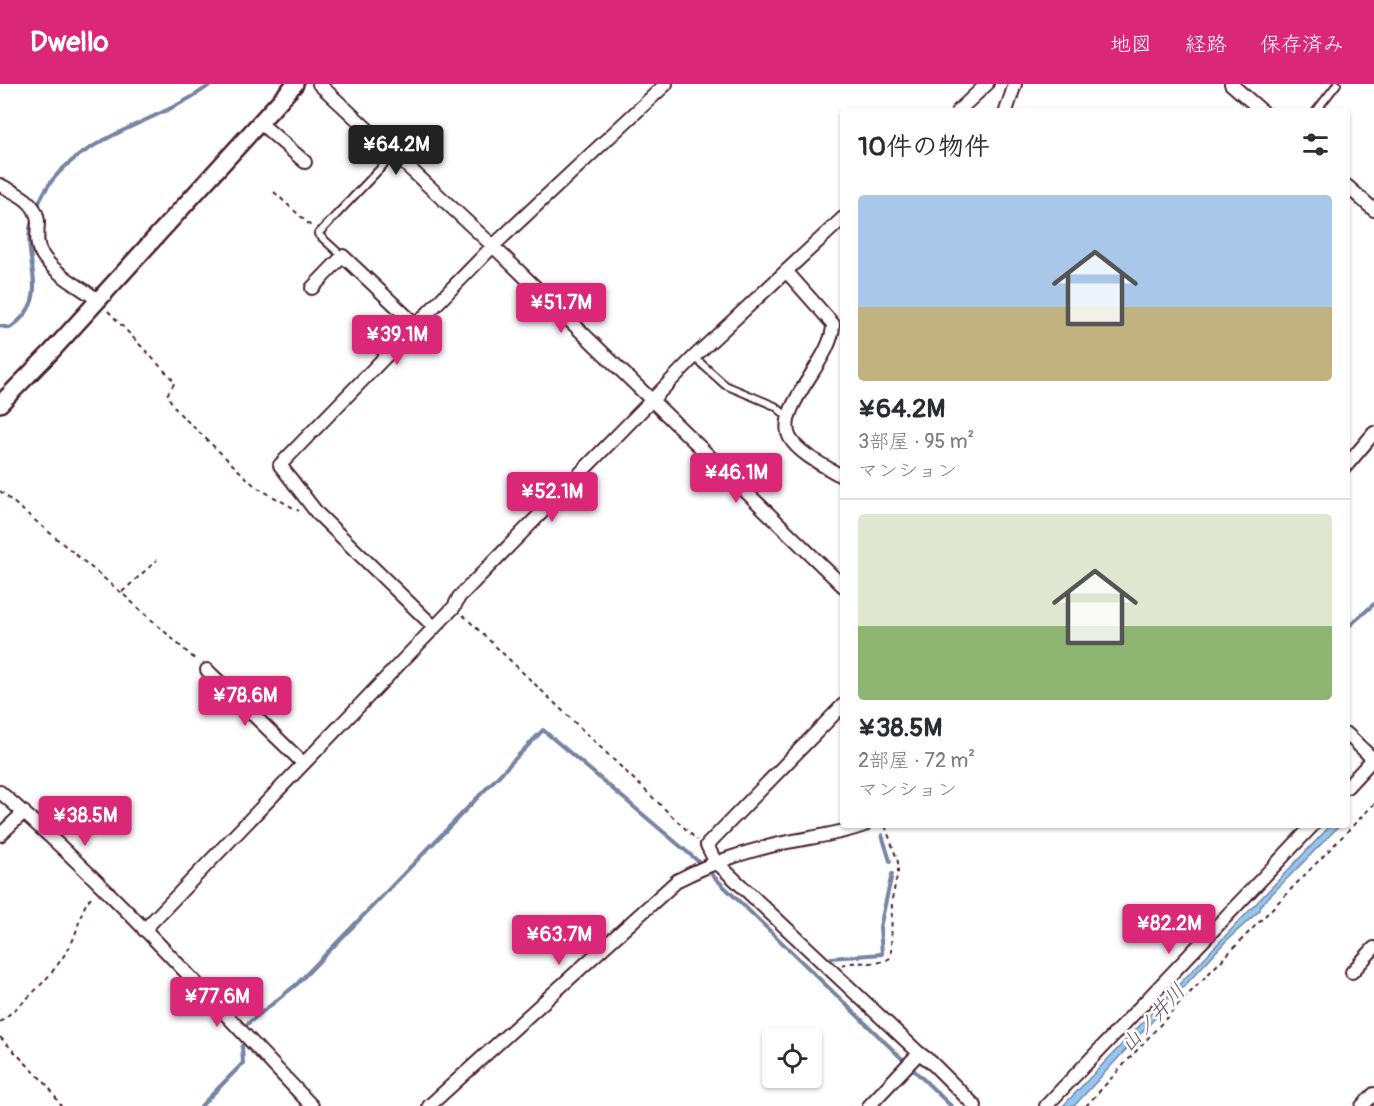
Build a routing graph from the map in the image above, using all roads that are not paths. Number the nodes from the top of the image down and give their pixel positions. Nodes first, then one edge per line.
1 (295, 84) edge
2 (319, 84) edge
3 (666, 84) edge
4 (987, 84) edge
5 (1014, 84) edge
6 (1231, 84) edge
7 (1337, 84) edge
8 (961, 108) edge
9 (1007, 108) edge
10 (1259, 108) edge
11 (1318, 108) edge
12 (259, 122) junction
13 (394, 154) junction
14 (305, 162) dead end
15 (0, 185) edge
16 (1350, 189) edge
17 (1374, 210) edge
18 (840, 221) edge
19 (492, 246) junction
20 (342, 257) junction
21 (786, 271) junction
22 (312, 288) dead end
23 (98, 300) junction
24 (416, 325) junction
25 (694, 357) junction
26 (651, 401) junction
27 (0, 404) edge
28 (789, 417) junction
29 (1374, 433) edge
30 (1350, 461) edge
31 (840, 475) edge
32 (840, 583) edge
33 (434, 627) junction
34 (207, 670) road end
35 (840, 708) edge
36 (1350, 737) edge
37 (1373, 760) edge
38 (303, 763) junction
39 (1350, 784) edge
40 (0, 792) edge
41 (24, 812) junction
42 (856, 828) edge
43 (1310, 828) edge
44 (0, 835) edge
45 (715, 861) junction
46 (144, 930) junction
47 (1374, 948) edge
48 (1352, 972) dead end
49 (918, 1053) junction
50 (1374, 1094) edge
51 (312, 1106) edge
52 (429, 1106) edge
53 (869, 1106) edge
54 (975, 1106) edge
55 (1046, 1106) edge
56 (1362, 1106) edge

1 - 12 street
2 - 13 street
3 - 19 street
4 - 8 street
5 - 9 street
6 - 10 street
7 - 11 lane
12 - 14 street
12 - 23 street
13 - 19 street
13 - 20 lane
15 - 23 street
16 - 17 street
18 - 21 street
19 - 24 street
19 - 26 street
20 - 22 street
20 - 24 street
21 - 25 street
21 - 28 street
23 - 27 street
24 - 33 street
25 - 26 street
25 - 28 lane
26 - 32 street
26 - 33 street
28 - 31 street
29 - 30 street
33 - 38 street
34 - 38 street
35 - 45 street
36 - 37 street
37 - 39 street
38 - 46 street
40 - 41 street
41 - 44 street
41 - 46 street
42 - 45 street
43 - 55 street
45 - 49 street
45 - 52 street
46 - 51 street
47 - 48 street
49 - 53 street
49 - 54 street
50 - 56 street

